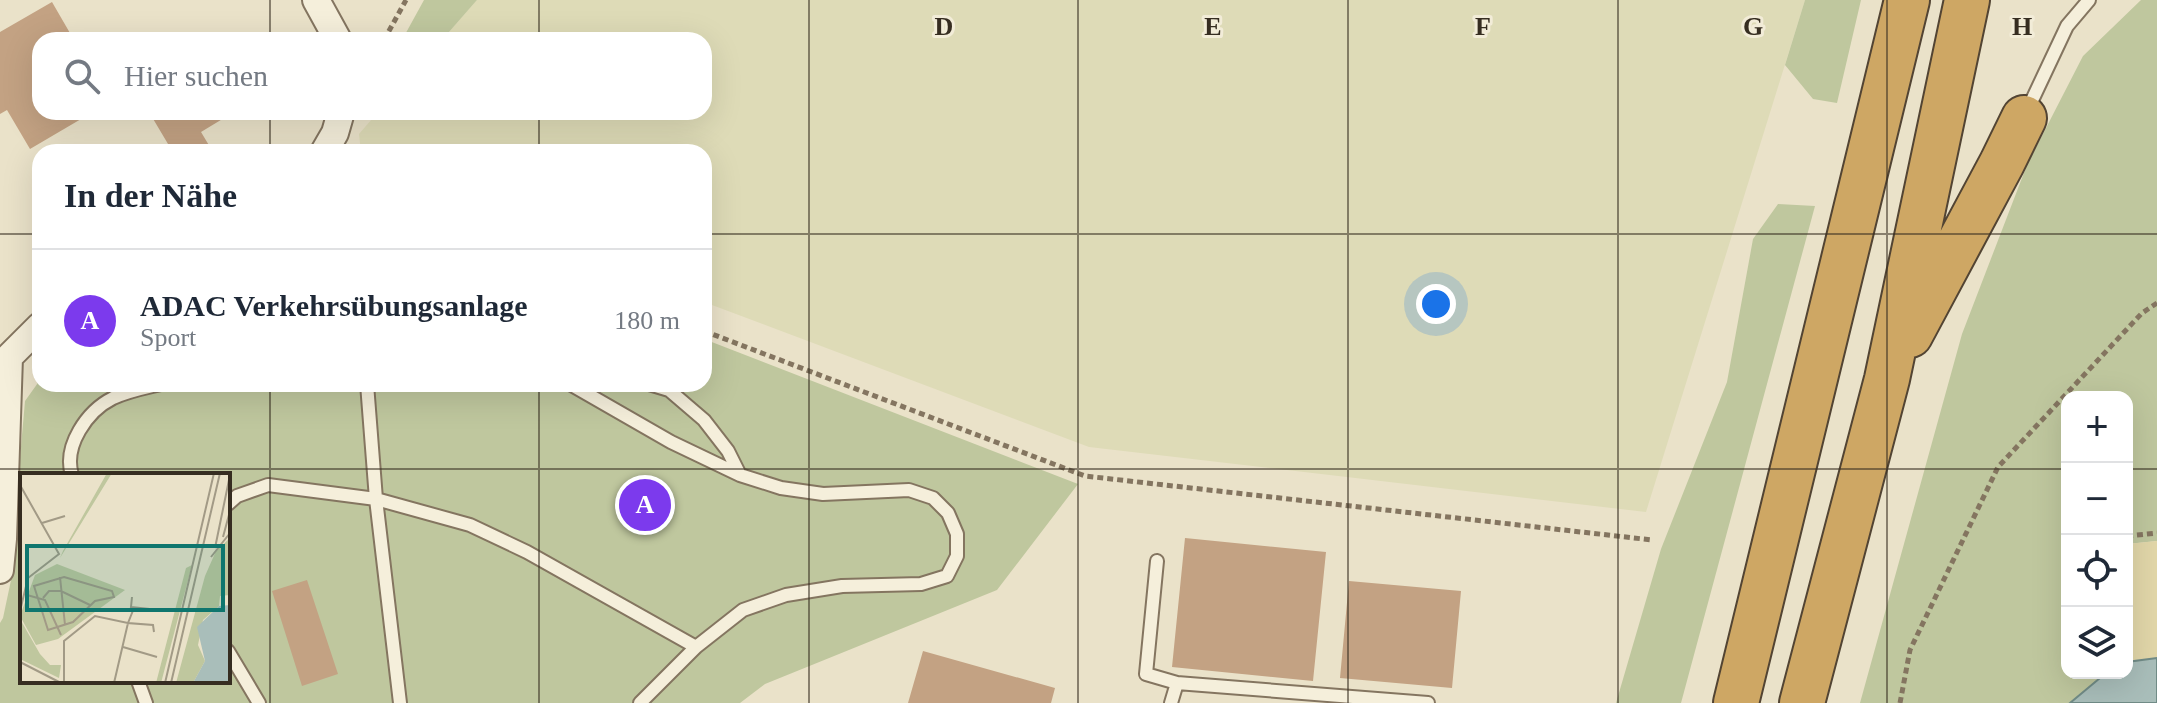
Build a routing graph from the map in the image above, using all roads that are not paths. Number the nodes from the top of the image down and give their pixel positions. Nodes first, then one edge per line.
1 (316, 0) edge
2 (1907, 0) edge
3 (1967, 0) edge
4 (2075, 0) edge
5 (2089, 0) edge
6 (2067, 26) junction
7 (334, 32) edge
8 (2024, 118) joint
9 (339, 120) edge
10 (329, 144) edge
11 (32, 332) edge
12 (4, 352) edge
13 (1887, 379) junction
14 (128, 392) edge
15 (368, 392) edge
16 (584, 392) edge
17 (671, 392) edge
18 (71, 473) edge
19 (740, 475) junction
20 (376, 499) junction
21 (230, 502) edge
22 (1157, 561) dead end
23 (0, 570) edge
24 (696, 647) junction
25 (230, 654) edge
26 (139, 683) edge
27 (1177, 683) junction
28 (146, 703) edge
29 (259, 703) edge
30 (400, 703) edge
31 (640, 703) edge
32 (1171, 703) edge
33 (1428, 703) edge
34 (1736, 703) edge
35 (1802, 703) edge

1 - 7 street
2 - 34 highway
3 - 13 highway
4 - 6 lane
5 - 6 lane
6 - 8 lane
8 - 13 highway
9 - 10 street
11 - 12 street
12 - 23 street
13 - 35 highway
14 - 18 lane
15 - 20 lane
16 - 19 lane
17 - 19 lane
19 - 24 lane
20 - 21 lane
20 - 24 lane
20 - 30 lane
22 - 27 lane
24 - 31 lane
25 - 29 lane
26 - 28 lane
27 - 32 lane
27 - 33 lane

